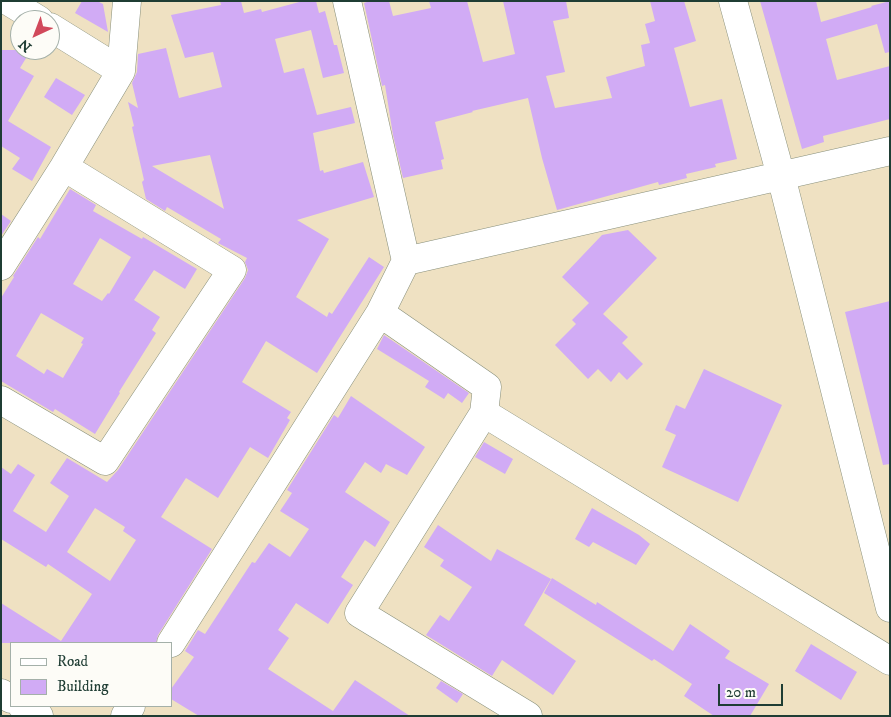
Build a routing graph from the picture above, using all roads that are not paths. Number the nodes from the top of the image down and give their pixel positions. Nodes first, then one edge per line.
1 (8, 1) edge
2 (127, 1) edge
3 (347, 1) edge
4 (733, 1) edge
5 (23, 10) edge
6 (60, 33) edge
7 (121, 71) junction
8 (890, 151) edge
9 (64, 166) junction
10 (781, 176) junction
11 (406, 261) junction
12 (1, 266) edge
13 (380, 313) junction
14 (1, 400) edge
15 (484, 414) junction
16 (890, 608) edge
17 (172, 642) edge
18 (890, 661) edge
19 (24, 707) edge
20 (39, 716) edge
21 (528, 716) edge

1 - 5 street
2 - 7 street
3 - 11 street
4 - 10 street
6 - 7 street
7 - 9 street
8 - 10 street
9 - 12 street
9 - 14 street
10 - 11 street
10 - 16 street
11 - 13 street
13 - 15 street
13 - 17 street
15 - 18 street
15 - 21 street
19 - 20 street

